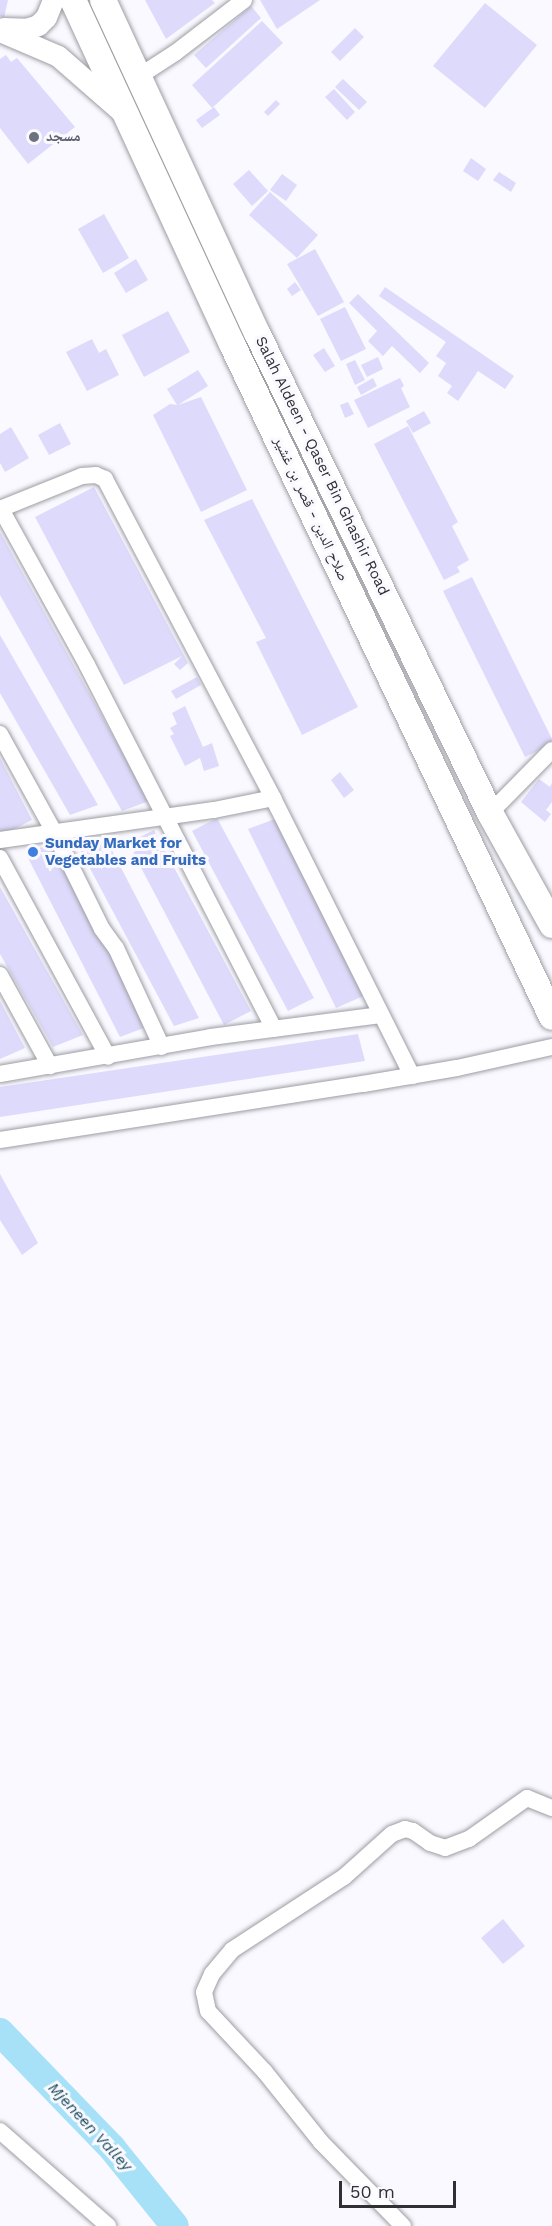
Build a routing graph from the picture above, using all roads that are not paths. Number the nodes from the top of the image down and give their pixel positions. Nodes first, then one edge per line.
1 (53, 0) edge
2 (73, 0) edge
3 (103, 0) edge
4 (244, 0) edge
5 (0, 29) edge
6 (138, 77) junction
7 (126, 116) junction
8 (1, 509) edge
9 (0, 734) edge
10 (552, 750) edge
11 (273, 798) junction
12 (490, 813) junction
13 (163, 817) junction
14 (54, 832) junction
15 (0, 840) edge
16 (0, 858) edge
17 (552, 925) edge
18 (0, 975) edge
19 (381, 1015) junction
20 (552, 1017) edge
21 (274, 1029) junction
22 (162, 1047) junction
23 (552, 1047) edge
24 (108, 1057) junction
25 (50, 1066) junction
26 (0, 1074) edge
27 (412, 1076) junction
28 (0, 1140) edge
29 (552, 1808) edge
30 (0, 2131) edge
31 (108, 2226) edge
32 (403, 2226) edge

1 - 5 main road
2 - 7 highway, صلاح الدين - قصر بن غشير
3 - 6 highway, Salah Aldeen - Qaser Bin Ghashir Road
4 - 6 street
5 - 7 main road
6 - 12 highway, Salah Aldeen - Qaser Bin Ghashir Road
7 - 20 highway, صلاح الدين - قصر بن غشير
8 - 11 street
8 - 13 street
9 - 14 street
10 - 12 street
11 - 13 street
11 - 19 street
12 - 17 highway, Salah Aldeen - Qaser Bin Ghashir Road
13 - 14 street
13 - 21 street
14 - 15 street
14 - 22 street
16 - 24 street
18 - 25 street
19 - 21 street
19 - 27 street
21 - 22 street
22 - 24 street
23 - 27 street
24 - 25 street
25 - 26 street
27 - 28 street
29 - 32 street
30 - 31 street

